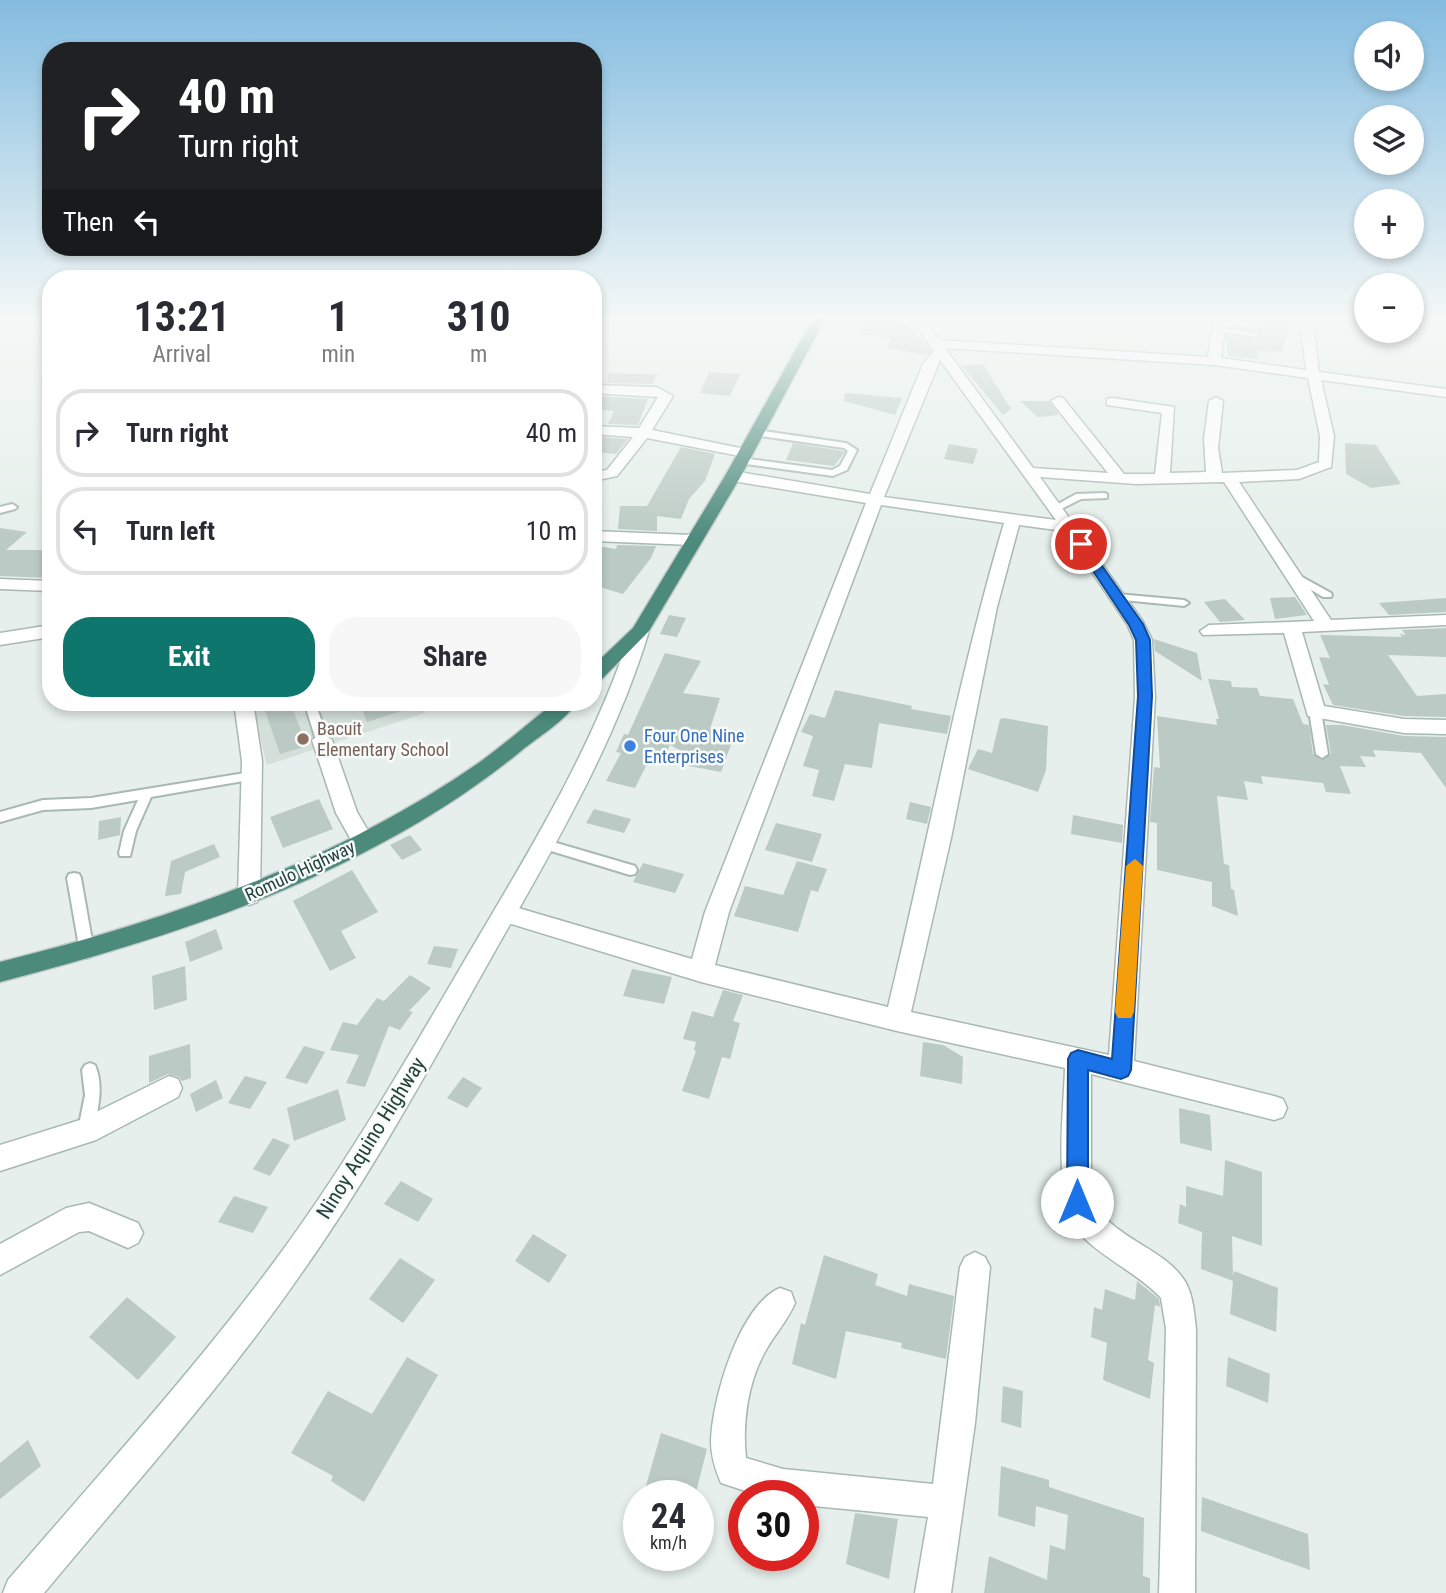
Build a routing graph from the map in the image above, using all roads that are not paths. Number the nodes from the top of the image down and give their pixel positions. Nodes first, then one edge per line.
1 (635, 391) edge
2 (779, 391) edge
3 (918, 391) edge
4 (970, 391) edge
5 (1318, 391) edge
6 (1058, 401) dead end
7 (1216, 401) dead end
8 (1112, 402) dead end
9 (602, 431) edge
10 (643, 433) junction
11 (756, 433) junction
12 (743, 457) junction
13 (1031, 472) junction
14 (602, 475) edge
15 (733, 476) junction
16 (1222, 477) junction
17 (1119, 478) junction
18 (1161, 479) junction
19 (1104, 496) dead end
20 (875, 500) junction
21 (12, 507) dead end
22 (1056, 508) junction
23 (0, 510) edge
24 (1013, 519) junction
25 (1069, 527) junction
26 (602, 536) edge
27 (692, 540) junction
28 (1293, 575) junction
29 (0, 584) edge
30 (42, 586) edge
31 (1327, 595) dead end
32 (1117, 597) junction
33 (1184, 603) dead end
34 (1446, 620) edge
35 (1326, 626) junction
36 (1291, 627) junction
37 (640, 631) junction
38 (1209, 631) dead end
39 (42, 632) edge
40 (0, 639) edge
41 (602, 668) edge
42 (244, 711) edge
43 (312, 711) edge
44 (556, 711) edge
45 (1315, 712) junction
46 (1446, 727) edge
47 (322, 740) joint
48 (1322, 754) dead end
49 (251, 776) junction
50 (147, 793) junction
51 (0, 817) edge
52 (363, 841) junction
53 (543, 844) junction
54 (125, 853) dead end
55 (630, 870) dead end
56 (74, 878) dead end
57 (248, 896) junction
58 (505, 913) junction
59 (87, 952) junction
60 (0, 972) edge
61 (701, 972) junction
62 (897, 1020) junction
63 (1078, 1059) junction
64 (90, 1070) dead end
65 (1121, 1070) junction
66 (169, 1088) dead end
67 (1275, 1108) dead end
68 (86, 1130) junction
69 (0, 1158) edge
70 (128, 1233) dead end
71 (0, 1260) edge
72 (975, 1267) dead end
73 (779, 1303) dead end
74 (947, 1502) junction
75 (21, 1593) edge
76 (933, 1593) edge
77 (1177, 1593) edge

1 - 10 street
2 - 11 highway
3 - 20 street
4 - 13 street
5 - 16 street
6 - 17 street
7 - 16 street
8 - 18 street
9 - 10 street
10 - 12 street
10 - 14 street
11 - 12 highway
11 - 12 lane
12 - 15 highway
13 - 17 street
13 - 22 street
15 - 20 street
15 - 27 highway
16 - 18 street
16 - 28 street
17 - 18 street
19 - 22 lane
20 - 24 street
20 - 61 street
21 - 23 lane
22 - 25 street
24 - 25 street
24 - 62 street
25 - 32 street
26 - 27 street
27 - 37 highway
28 - 31 lane
28 - 35 street
29 - 30 street
32 - 33 lane
32 - 65 street
34 - 35 street
35 - 36 street
36 - 38 street
36 - 45 street
37 - 41 highway
37 - 53 street, Ninoy Aquino Highway
39 - 40 street
42 - 49 street
43 - 47 lane
44 - 52 highway, Romulo Highway
45 - 46 street
45 - 48 lane
47 - 52 street
49 - 50 lane
49 - 57 street
50 - 51 lane
50 - 54 lane
52 - 57 highway, Romulo Highway
53 - 55 lane
53 - 58 street, Ninoy Aquino Highway
56 - 59 lane
57 - 59 highway, Romulo Highway
58 - 61 street
58 - 75 street, Ninoy Aquino Highway
59 - 60 highway, Romulo Highway
61 - 62 street
62 - 63 street
63 - 65 street
63 - 77 street
64 - 68 lane
65 - 67 street
66 - 68 street
68 - 69 street
70 - 71 street
72 - 74 street
73 - 74 street
74 - 76 street

